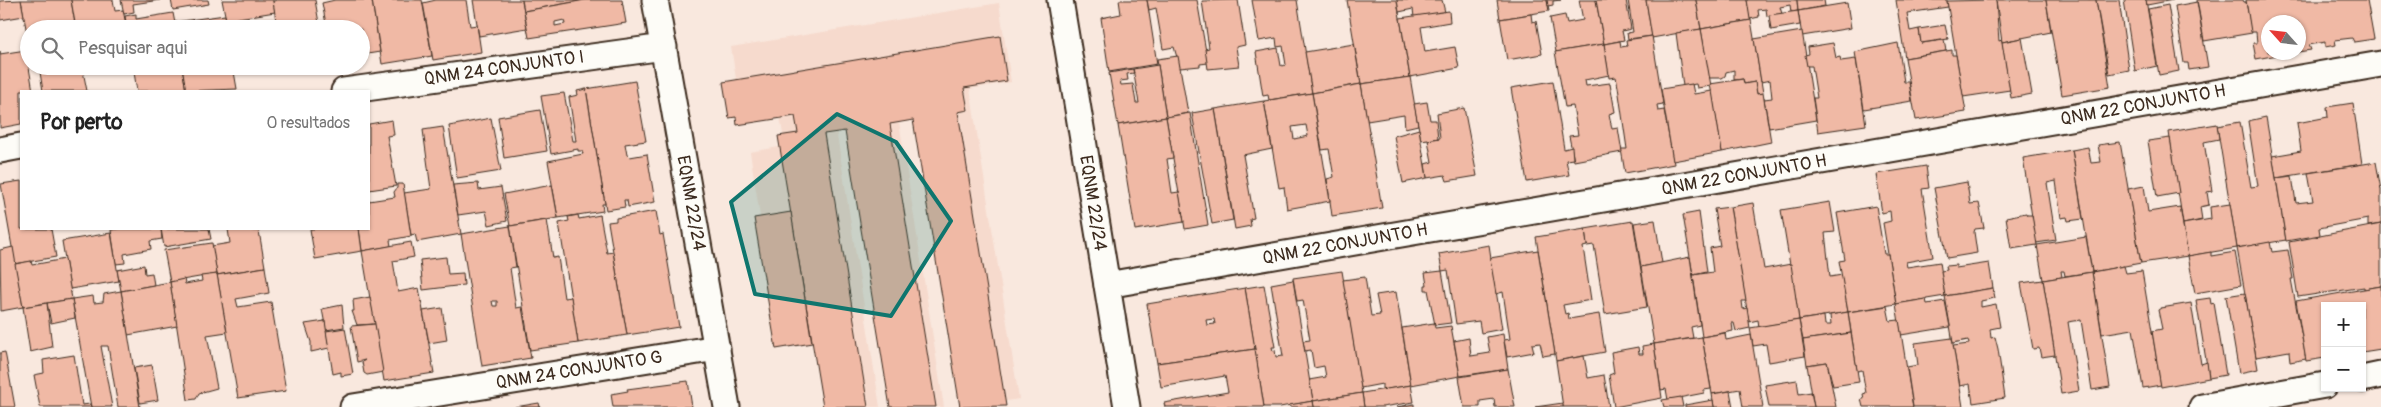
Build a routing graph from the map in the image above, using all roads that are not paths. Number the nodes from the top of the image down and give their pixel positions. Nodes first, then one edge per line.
1 (655, 0) edge
2 (1060, 0) edge
3 (664, 47) junction
4 (2381, 64) edge
5 (351, 90) edge
6 (20, 146) edge
7 (0, 150) edge
8 (1107, 285) junction
9 (717, 348) junction
10 (2381, 375) edge
11 (2366, 378) edge
12 (2321, 386) edge
13 (353, 407) edge
14 (727, 407) edge
15 (1127, 407) edge
16 (2202, 407) edge

1 - 3 street, EQNM 22/24
2 - 8 street, EQNM 22/24
3 - 5 street, QNM 24 CONJUNTO I
3 - 9 street, EQNM 22/24
4 - 8 street, QNM 22 CONJUNTO H
6 - 7 street
8 - 15 street, EQNM 22/24
9 - 13 street, QNM 24 CONJUNTO G
9 - 14 street, EQNM 22/24
10 - 11 street
12 - 16 street

